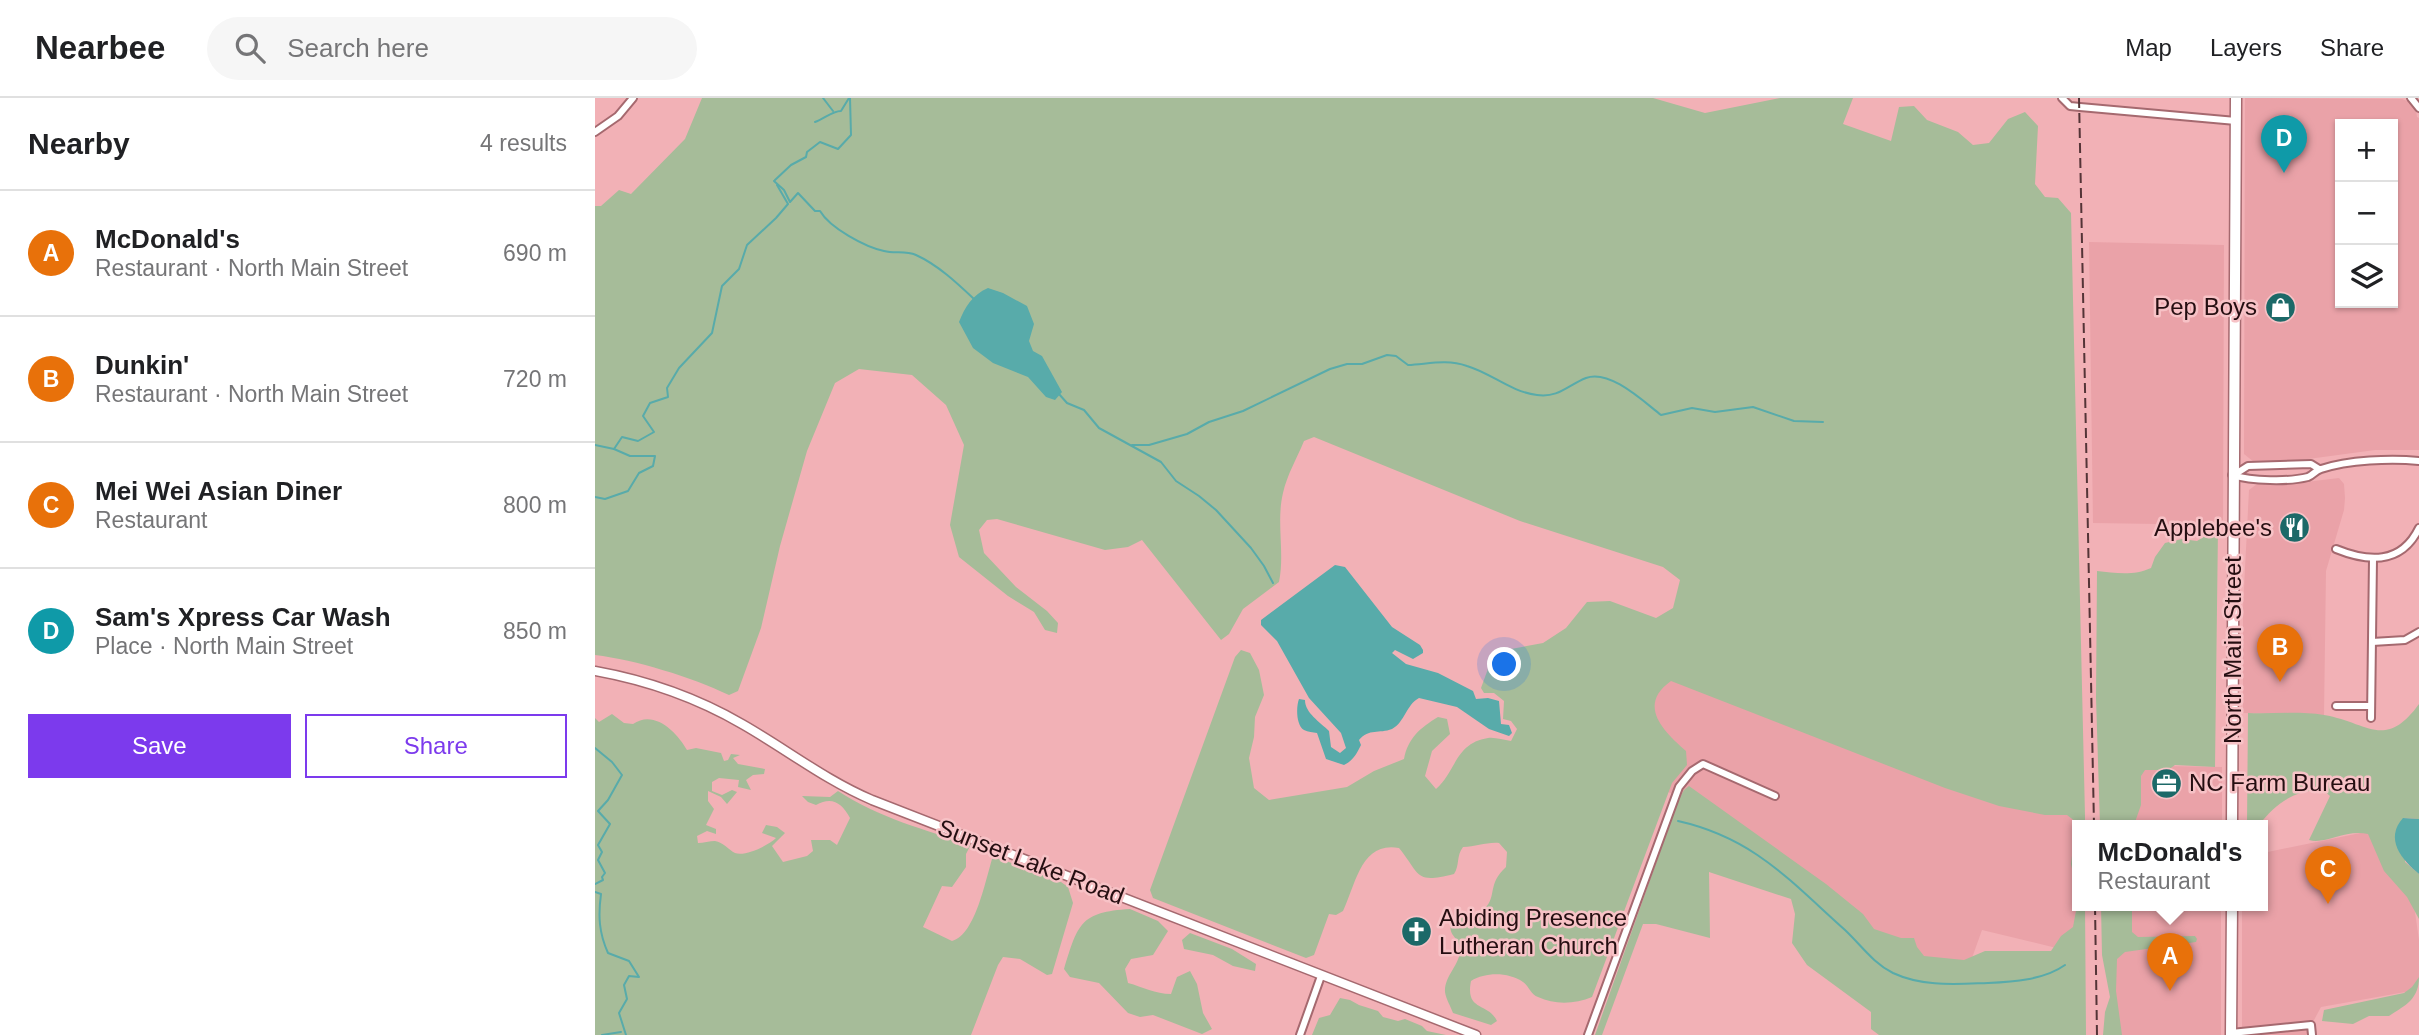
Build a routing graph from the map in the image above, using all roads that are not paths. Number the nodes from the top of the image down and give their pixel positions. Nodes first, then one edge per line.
1 (633, 98) edge
2 (2062, 98) edge
3 (2236, 98) edge
4 (2411, 98) edge
5 (2419, 108) edge
6 (2236, 121) junction
7 (595, 132) edge
8 (2419, 461) edge
9 (2319, 469) junction
10 (2232, 475) junction
11 (2418, 532) edge
12 (2336, 549) dead end
13 (2373, 559) junction
14 (2419, 632) edge
15 (2372, 642) junction
16 (597, 671) edge
17 (2336, 706) dead end
18 (2371, 706) junction
19 (2371, 718) dead end
20 (1775, 796) dead end
21 (2232, 820) edge
22 (2232, 911) edge
23 (1321, 976) junction
24 (2231, 1034) edge
25 (1300, 1035) edge
26 (1476, 1035) edge
27 (1588, 1035) edge
28 (2312, 1035) edge

1 - 7 street
2 - 6 street
3 - 6 highway, North Main Street
4 - 5 street
6 - 10 highway, North Main Street
8 - 9 street
9 - 10 street
9 - 10 street
10 - 21 highway, North Main Street
11 - 13 street
12 - 13 street
13 - 15 street
14 - 15 street
15 - 18 street
16 - 23 main road, Sunset Lake Road
17 - 18 street
18 - 19 street
20 - 27 street
22 - 24 highway
23 - 25 street
23 - 26 main road, Sunset Lake Road
24 - 28 street

